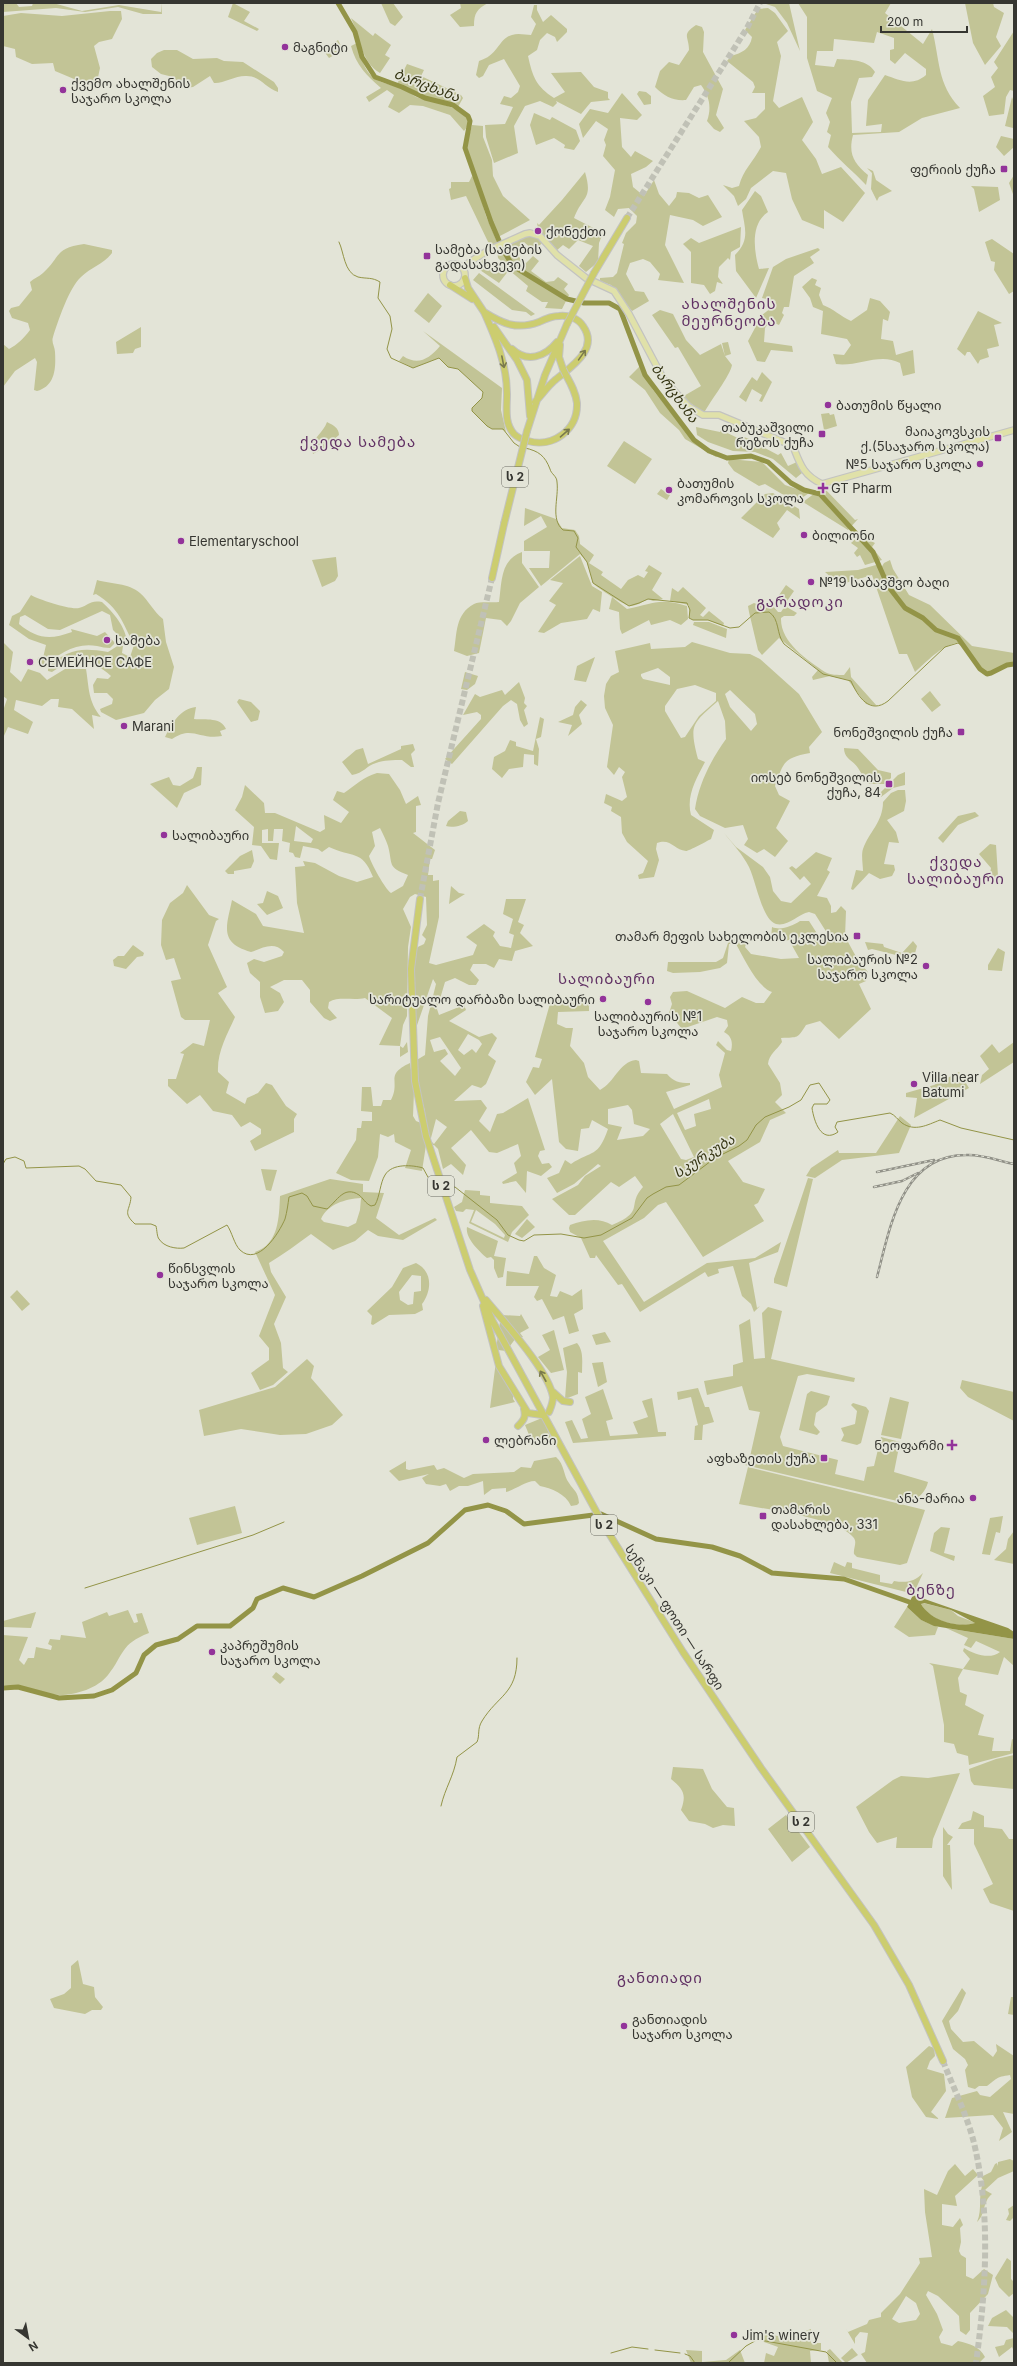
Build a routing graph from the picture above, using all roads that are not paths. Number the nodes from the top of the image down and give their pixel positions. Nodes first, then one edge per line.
1 (627, 218) tunnel mouth
2 (487, 251) junction
3 (462, 267) junction
4 (465, 277) junction
5 (450, 285) junction
6 (477, 302) junction
7 (484, 312) junction
8 (566, 327) junction
9 (561, 336) junction
10 (504, 341) junction
11 (535, 402) junction
12 (530, 416) junction
13 (1014, 430) edge
14 (492, 578) tunnel mouth
15 (420, 899) tunnel mouth
16 (480, 1291) junction
17 (550, 1388) junction
18 (570, 1402) dead end
19 (523, 1407) junction
20 (549, 1412) dead end
21 (542, 1415) dead end
22 (518, 1426) dead end
23 (942, 2061) tunnel mouth

1 - 8 highway, ს 2, bridge
2 - 3 main road
2 - 4 main road
2 - 13 main road
3 - 4 main road
3 - 5 main road
4 - 5 main road
4 - 6 highway
5 - 6 highway
6 - 7 highway
7 -> 8 highway
7 - 10 highway
11 -> 7 highway
8 - 9 highway, ს 2
9 - 10 highway
9 - 11 highway, ს 2
10 - 12 highway
11 - 12 highway, ს 2
12 - 14 highway, ს 2, bridge
15 - 16 highway, სენაკი — ფოთი — სარფი / ს 2
17 -> 16 highway
16 - 19 highway
16 - 23 highway, სენაკი — ფოთი — სარფი / ს 2
17 - 18 highway
17 - 20 highway
19 - 21 highway
19 - 22 highway

